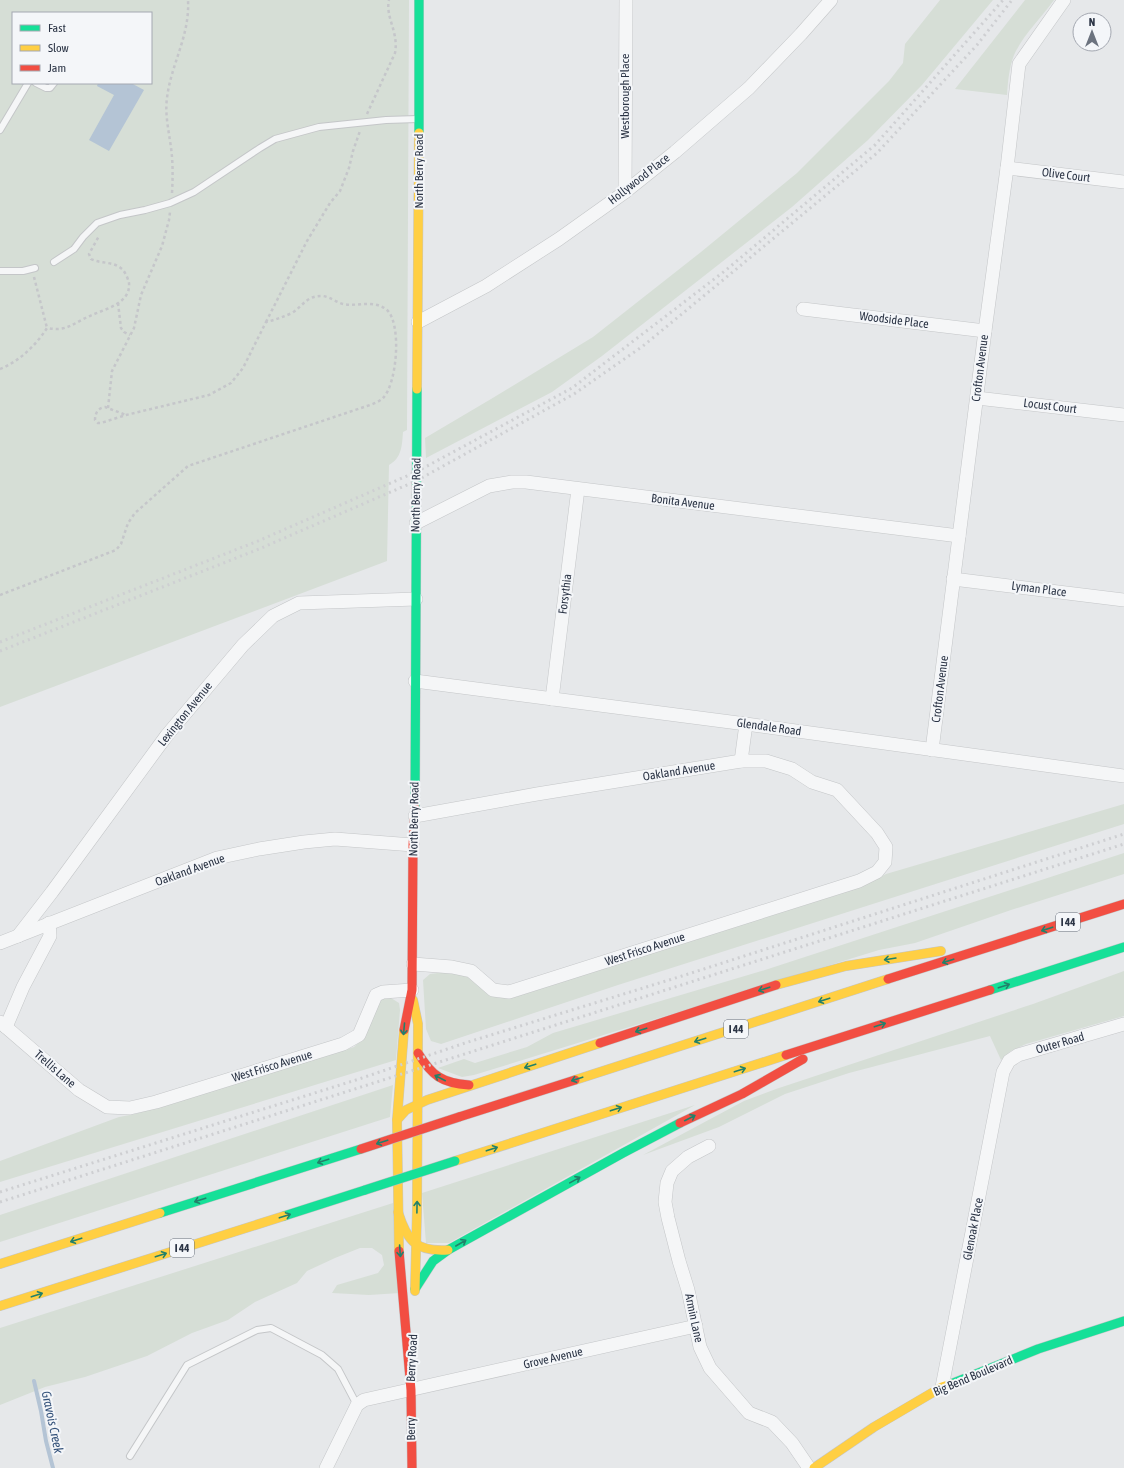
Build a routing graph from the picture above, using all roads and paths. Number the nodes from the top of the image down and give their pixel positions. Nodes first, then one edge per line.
1 (389, 0) edge
2 (419, 0) edge
3 (626, 0) edge
4 (831, 0) edge
5 (1064, 0) edge
6 (27, 84) edge
7 (38, 84) edge
8 (53, 84) edge
9 (420, 119) junction
10 (363, 122) junction
11 (0, 130) edge
12 (1007, 168) junction
13 (1124, 182) edge
14 (625, 192) junction
15 (97, 223) junction
16 (54, 262) dead end
17 (33, 268) joint
18 (0, 271) edge
19 (118, 303) junction
20 (803, 309) dead end
21 (266, 322) junction
22 (418, 322) junction
23 (47, 328) junction
24 (984, 331) junction
25 (130, 335) dead end
26 (0, 369) edge
27 (977, 398) junction
28 (126, 415) junction
29 (1124, 415) edge
30 (578, 489) junction
31 (416, 523) junction
32 (959, 536) junction
33 (953, 579) junction
34 (0, 595) edge
35 (416, 599) junction
36 (1124, 600) edge
37 (414, 681) junction
38 (552, 699) junction
39 (746, 724) junction
40 (932, 750) junction
41 (741, 761) junction
42 (1124, 776) edge
43 (415, 816) junction
44 (413, 845) junction
45 (877, 872) joint
46 (1124, 904) edge
47 (49, 923) junction
48 (18, 936) junction
49 (1012, 940) junction
50 (0, 943) edge
51 (1124, 947) edge
52 (413, 964) junction
53 (412, 990) junction
54 (3, 1024) edge
55 (1124, 1024) edge
56 (843, 1037) junction
57 (418, 1053) junction
58 (1003, 1072) joint
59 (474, 1085) junction
60 (418, 1103) junction
61 (107, 1107) joint
62 (397, 1120) junction
63 (709, 1146) dead end
64 (398, 1212) junction
65 (416, 1246) junction
66 (448, 1250) junction
67 (0, 1264) edge
68 (0, 1306) edge
69 (414, 1320) dead end
70 (1124, 1321) edge
71 (696, 1326) junction
72 (942, 1387) junction
73 (411, 1390) junction
74 (357, 1405) junction
75 (130, 1456) dead end
76 (326, 1468) edge
77 (412, 1468) edge
78 (809, 1468) edge
79 (814, 1468) edge

1 - 10 path
2 - 9 main road, North Berry Road
3 - 14 street, Westborough Place
4 - 14 street, Hollywood Place
5 - 12 street, Crofton Avenue
6 - 11 lane
7 - 8 lane
9 - 10 lane
9 - 22 main road, North Berry Road
10 - 15 lane
10 - 21 path
12 - 13 street, Olive Court
12 - 24 street, Crofton Avenue
14 - 22 street, Hollywood Place
15 - 16 lane
15 - 19 path
17 - 18 lane
17 - 23 path
19 - 23 path
19 - 25 path
20 - 24 street, Woodside Place
21 - 28 path
21 - 34 path
22 - 31 main road, North Berry Road
23 - 26 path
24 - 27 street, Crofton Avenue
27 - 29 street, Locust Court
27 - 32 street, Crofton Avenue
28 - 28 path
30 - 31 street, Bonita Avenue
30 - 32 street, Bonita Avenue
30 - 38 street, Forsythia
31 - 35 main road, North Berry Road
32 - 33 street, Crofton Avenue
33 - 36 street, Lyman Place
33 - 40 street, Crofton Avenue
35 - 37 main road, North Berry Road
35 - 48 street, Lexington Avenue
37 - 38 street, Glendale Road
37 - 43 main road, North Berry Road
38 - 39 street, Glendale Road
39 - 40 street, Glendale Road
39 - 41 street
40 - 42 street, Glendale Road
41 - 43 street, Oakland Avenue
41 - 45 street, Oakland Avenue
43 - 44 main road, North Berry Road
44 - 47 street, Oakland Avenue
44 - 52 main road, North Berry Road
45 - 52 street, West Frisco Avenue
46 -> 49 main road, I 44
47 - 48 street, Oakland Avenue
47 - 54 street, Trellis Lane
48 - 50 street, Oakland Avenue
49 -> 59 main road
49 -> 67 main road, I 44, bridge
56 -> 51 main road, I 44
52 - 53 main road, North Berry Road
53 - 57 main road, North Berry Road
53 - 61 street, West Frisco Avenue
53 -> 62 main road, North Berry Road
54 - 61 street, Trellis Lane
55 - 58 street, Outer Road
66 -> 56 main road
68 -> 56 main road, I 44, bridge
59 -> 57 main road
57 - 60 main road, North Berry Road
58 - 72 street, Glenoak Place
59 - 60 main road
60 - 62 main road
65 -> 60 main road
62 - 64 main road, Berry Road
63 - 71 street, Armin Lane
64 - 65 main road
64 -> 73 main road, Berry Road
65 - 66 main road
65 - 66 main road
69 - 73 main road, Berry Road
70 - 72 main road, Big Bend Boulevard
71 - 73 street, Grove Avenue
71 - 78 street, Armin Lane
72 - 79 main road, Big Bend Boulevard
73 - 74 street
73 - 77 main road, Berry
74 - 75 lane
74 - 76 street

